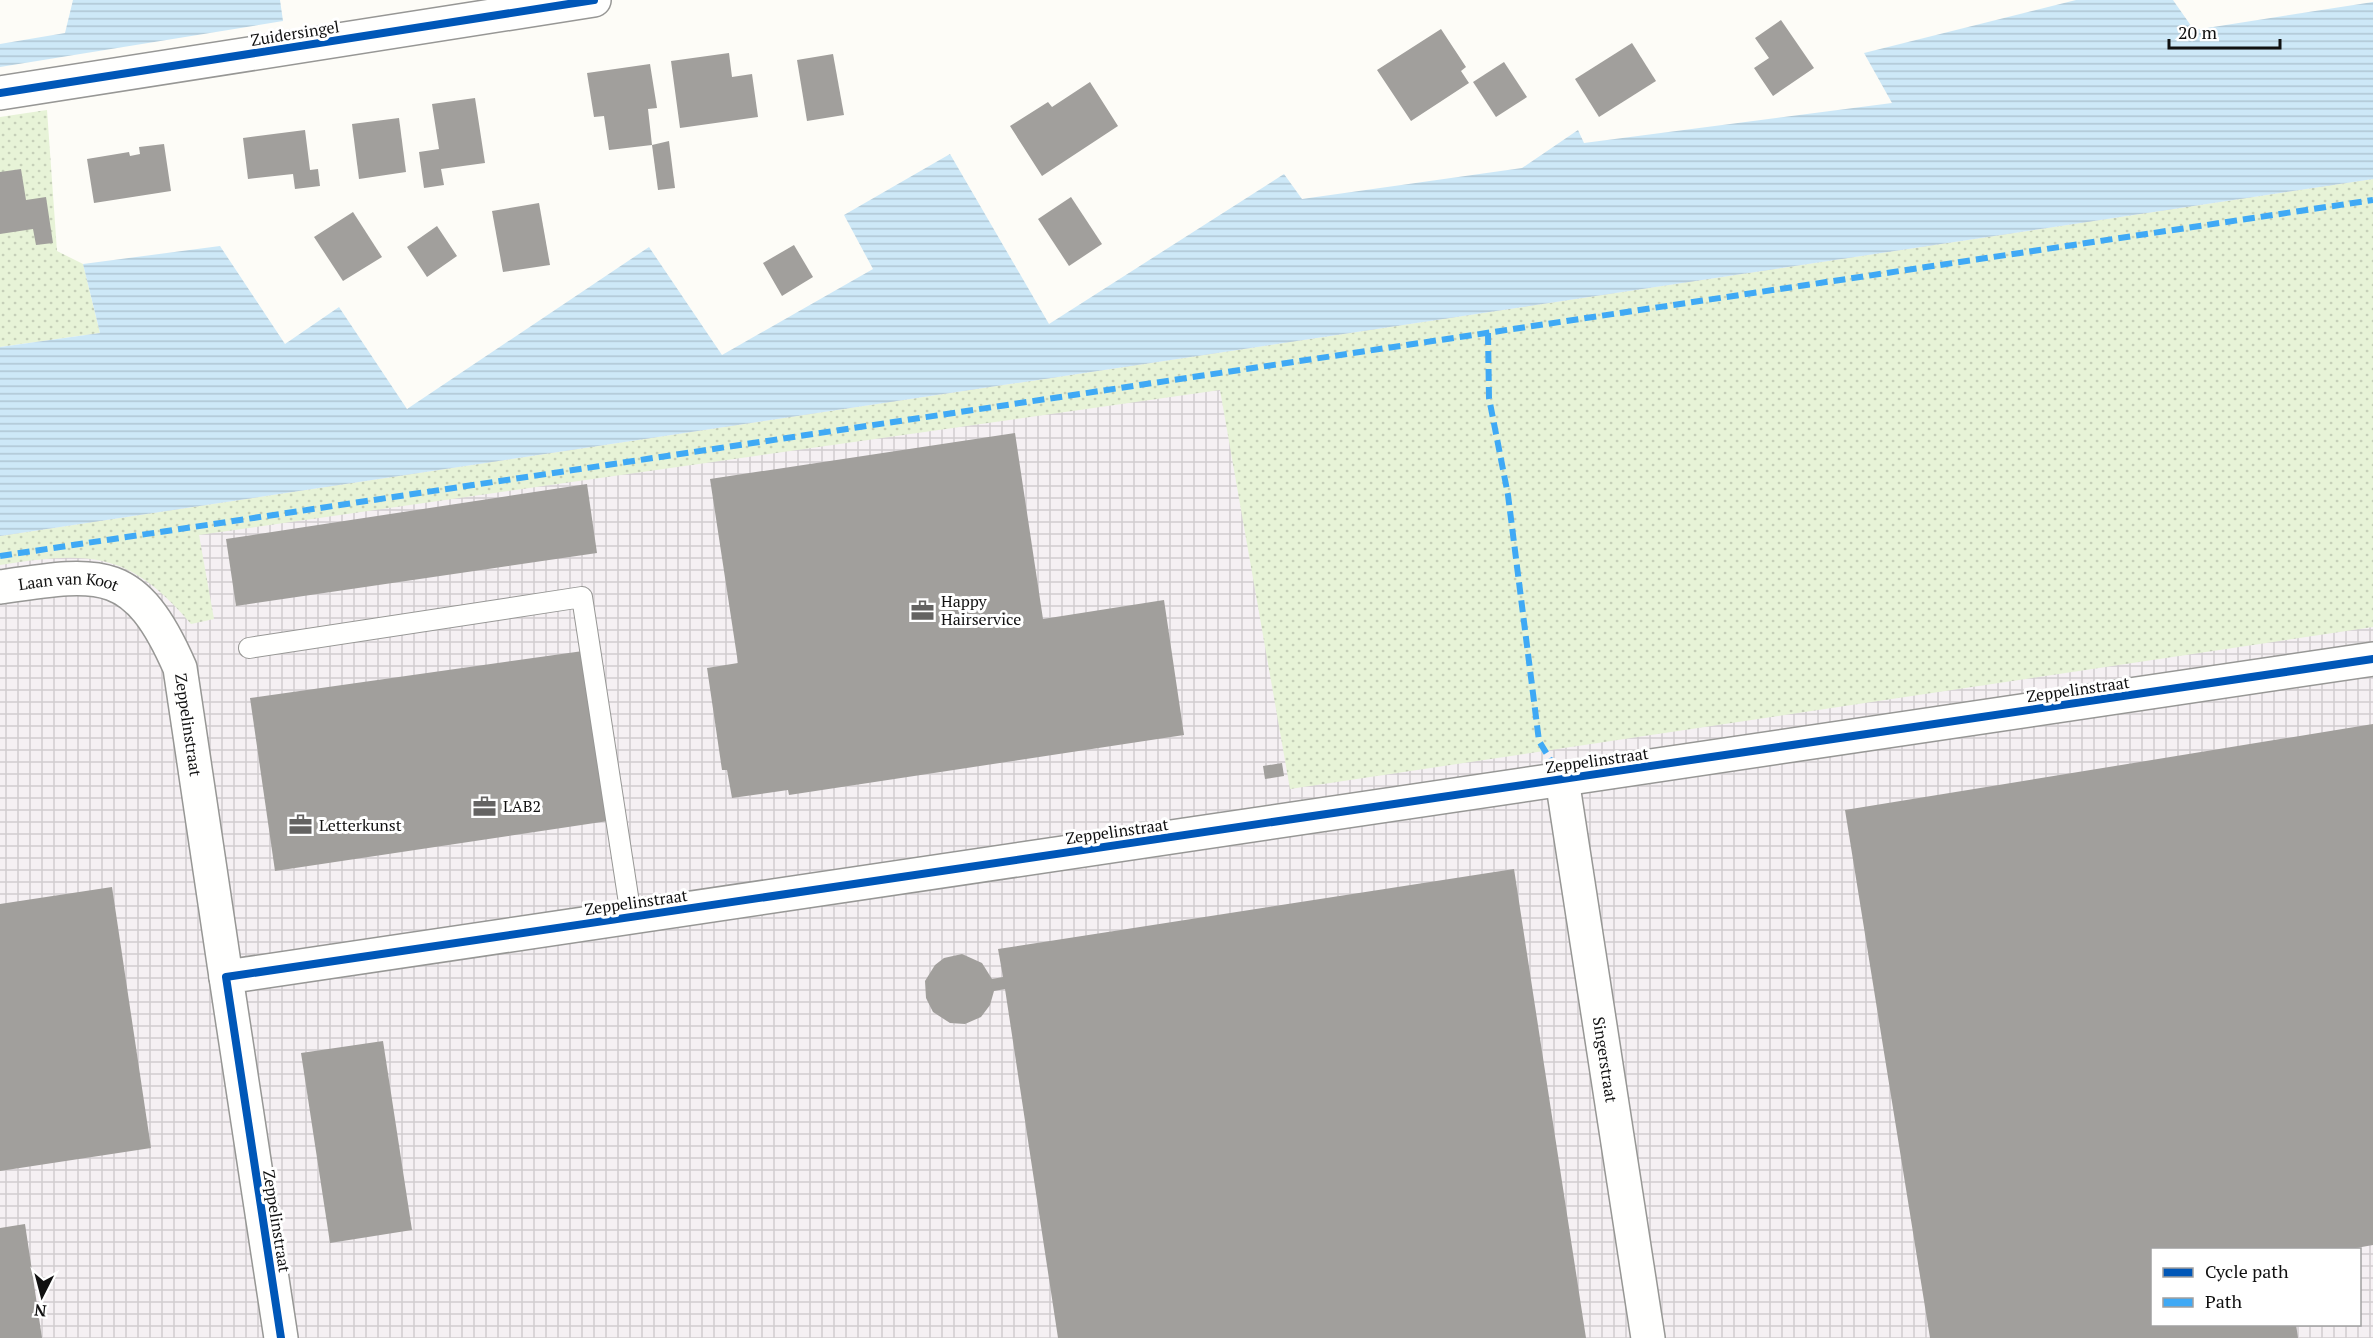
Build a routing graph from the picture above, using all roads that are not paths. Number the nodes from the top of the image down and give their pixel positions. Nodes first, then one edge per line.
1 (594, 0) edge
2 (0, 93) edge
3 (0, 587) edge
4 (134, 593) joint
5 (249, 648) dead end
6 (2373, 659) edge
7 (1562, 779) junction
8 (632, 916) junction
9 (226, 976) junction
10 (281, 1338) edge
11 (1648, 1338) edge

1 - 2 street, Zuidersingel
3 - 4 street, Laan van Koot
4 - 9 street, Zeppelinstraat
5 - 8 lane, Zeppelinstraat
6 - 7 street, Zeppelinstraat
7 - 8 street, Zeppelinstraat
7 - 11 street, Singerstraat
8 - 9 street, Zeppelinstraat
9 - 10 street, Zeppelinstraat

